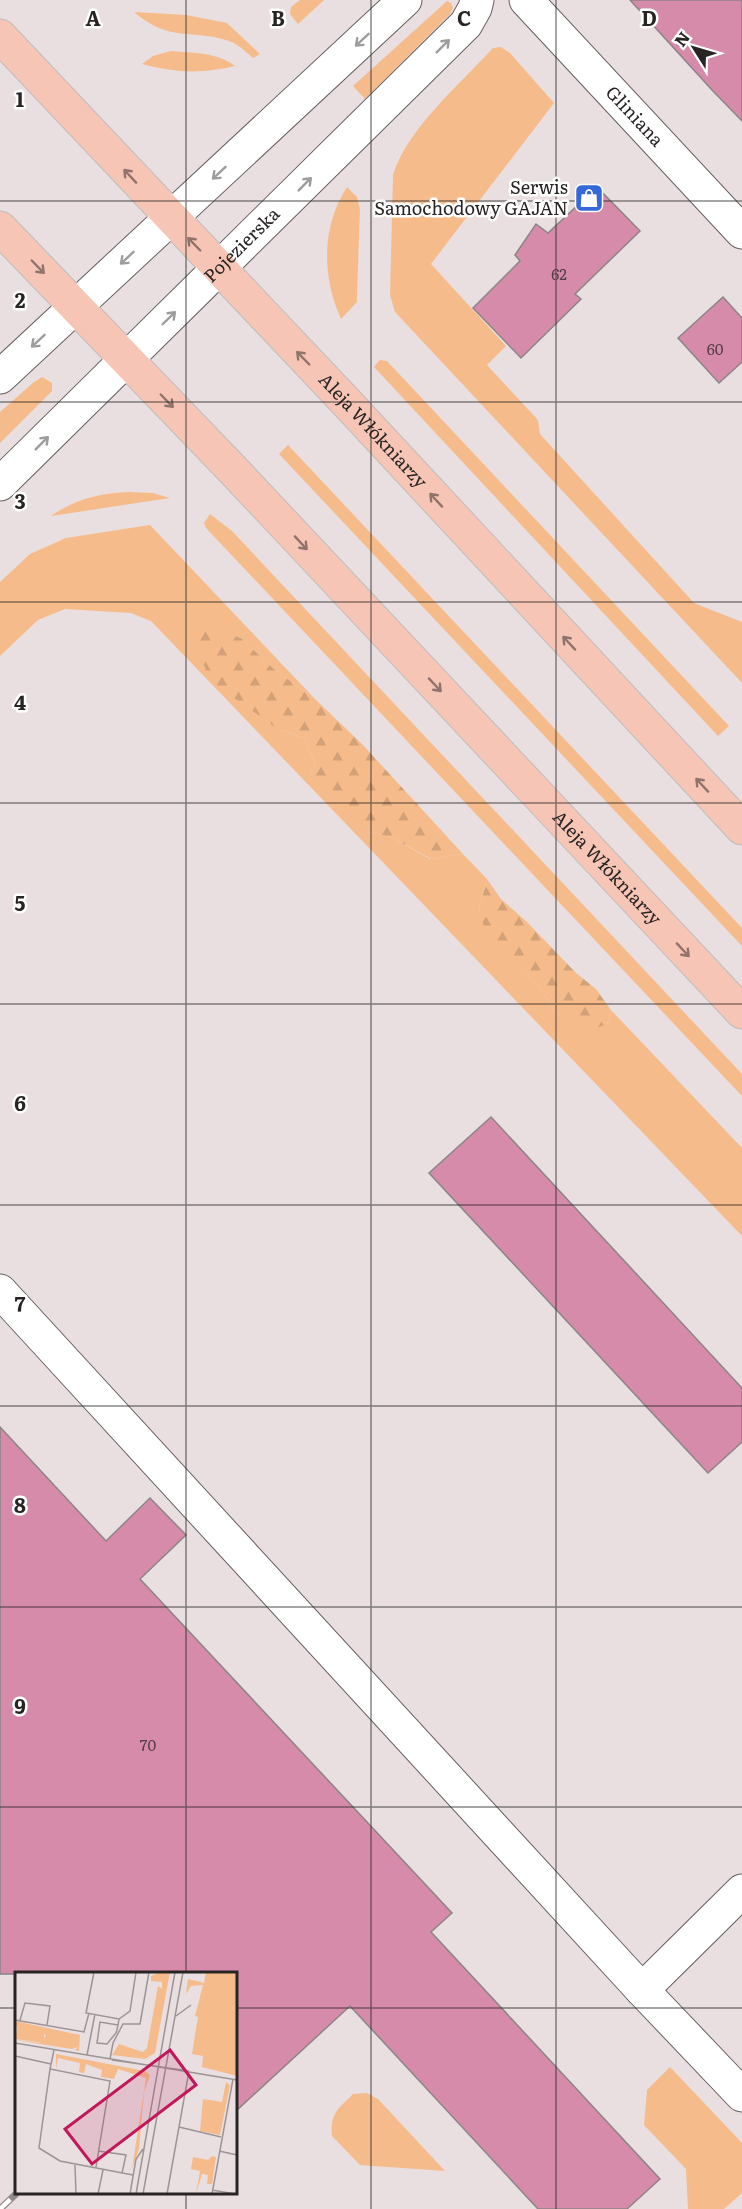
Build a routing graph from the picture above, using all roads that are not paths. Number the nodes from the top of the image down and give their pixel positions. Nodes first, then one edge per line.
1 (405, 0) edge
2 (477, 0) edge
3 (526, 0) edge
4 (0, 36) edge
5 (170, 219) junction
6 (0, 228) edge
7 (742, 232) edge
8 (219, 269) junction
9 (76, 305) junction
10 (127, 359) junction
11 (0, 377) edge
12 (0, 484) edge
13 (742, 828) edge
14 (742, 1012) edge
15 (0, 1291) edge
16 (742, 1891) edge
17 (642, 1990) junction
18 (742, 2095) edge

1 -> 5 street
8 -> 2 street, Pojezierska
3 - 7 street, Gliniana
5 -> 4 main road, Aleja Włókniarzy
8 -> 5 main road, Aleja Włókniarzy
5 -> 9 street
6 -> 9 main road, Aleja Włókniarzy
10 -> 8 street, Pojezierska
13 -> 8 main road, Aleja Włókniarzy
9 - 10 main road, Aleja Włókniarzy
9 -> 11 street
12 -> 10 street, Pojezierska
10 -> 14 main road, Aleja Włókniarzy
15 - 17 street
16 - 17 street
17 - 18 street

